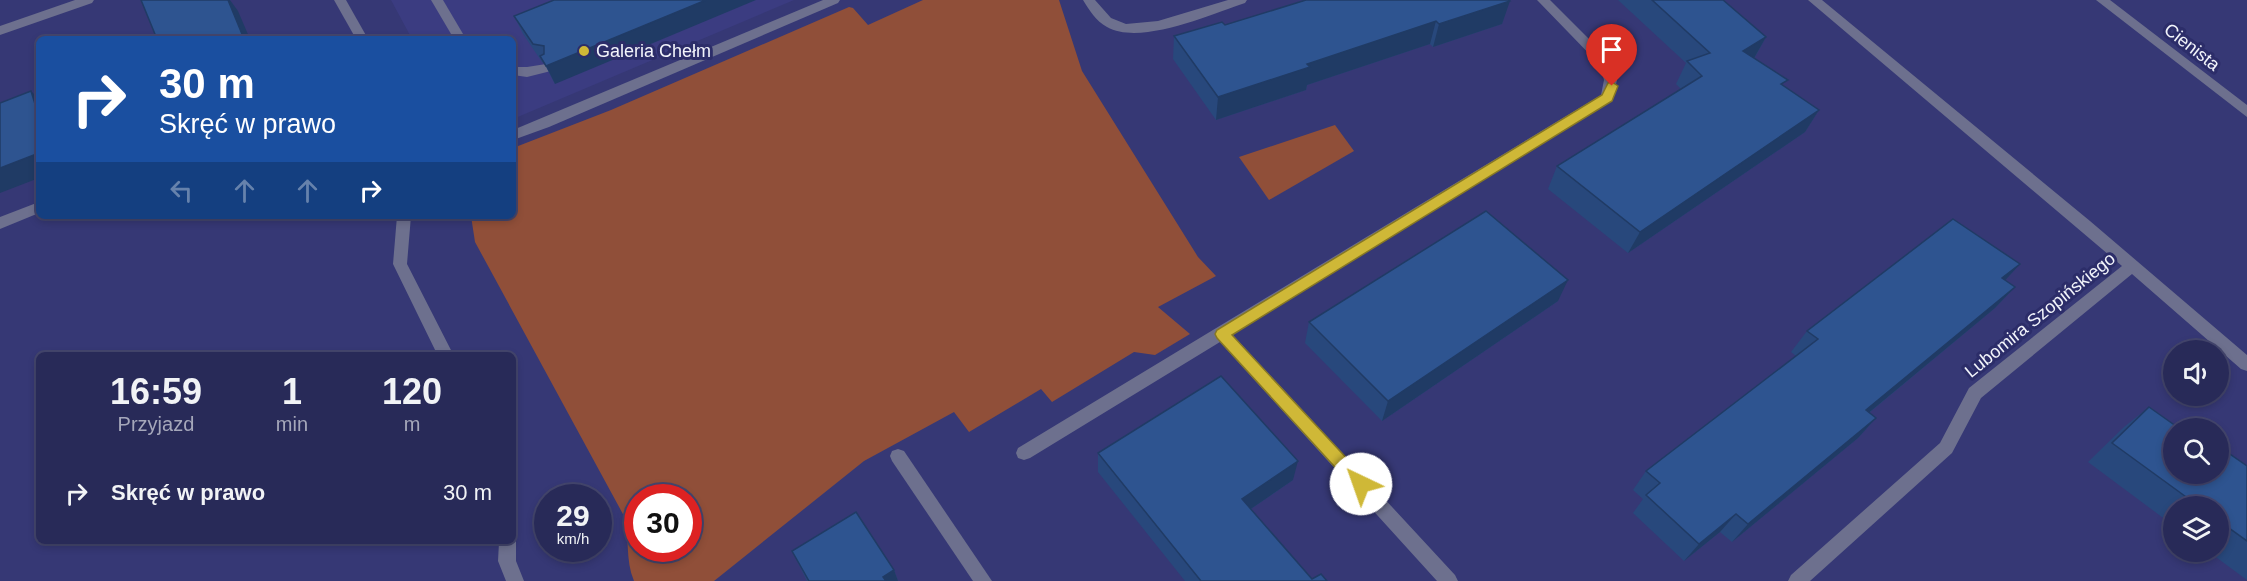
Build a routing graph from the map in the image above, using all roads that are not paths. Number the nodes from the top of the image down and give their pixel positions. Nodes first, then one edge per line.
1 (88, 0) edge
2 (340, 0) edge
3 (438, 0) edge
4 (834, 0) edge
5 (1089, 0) edge
6 (1241, 0) edge
7 (1543, 0) edge
8 (1814, 0) edge
9 (2100, 0) edge
10 (0, 31) edge
11 (360, 36) edge
12 (458, 36) edge
13 (546, 68) edge
14 (516, 71) edge
15 (2247, 112) edge
16 (516, 134) edge
17 (36, 208) edge
18 (404, 219) edge
19 (0, 223) edge
20 (2132, 266) junction
21 (1222, 334) junction
22 (444, 352) edge
23 (2247, 364) edge
24 (1024, 453) dead end
25 (898, 456) dead end
26 (507, 544) edge
27 (515, 581) edge
28 (983, 581) edge
29 (1449, 581) edge
30 (1797, 581) edge

1 - 10 street
2 - 11 street
3 - 12 street
4 - 16 street
5 - 6 street
7 - 21 street
8 - 20 street
9 - 15 street, Cienista
13 - 14 street
17 - 19 street
18 - 22 street
20 - 23 street, Lubomira Szopińskiego
20 - 30 street, Lubomira Szopińskiego
21 - 24 street
21 - 29 street
25 - 28 street
26 - 27 street

